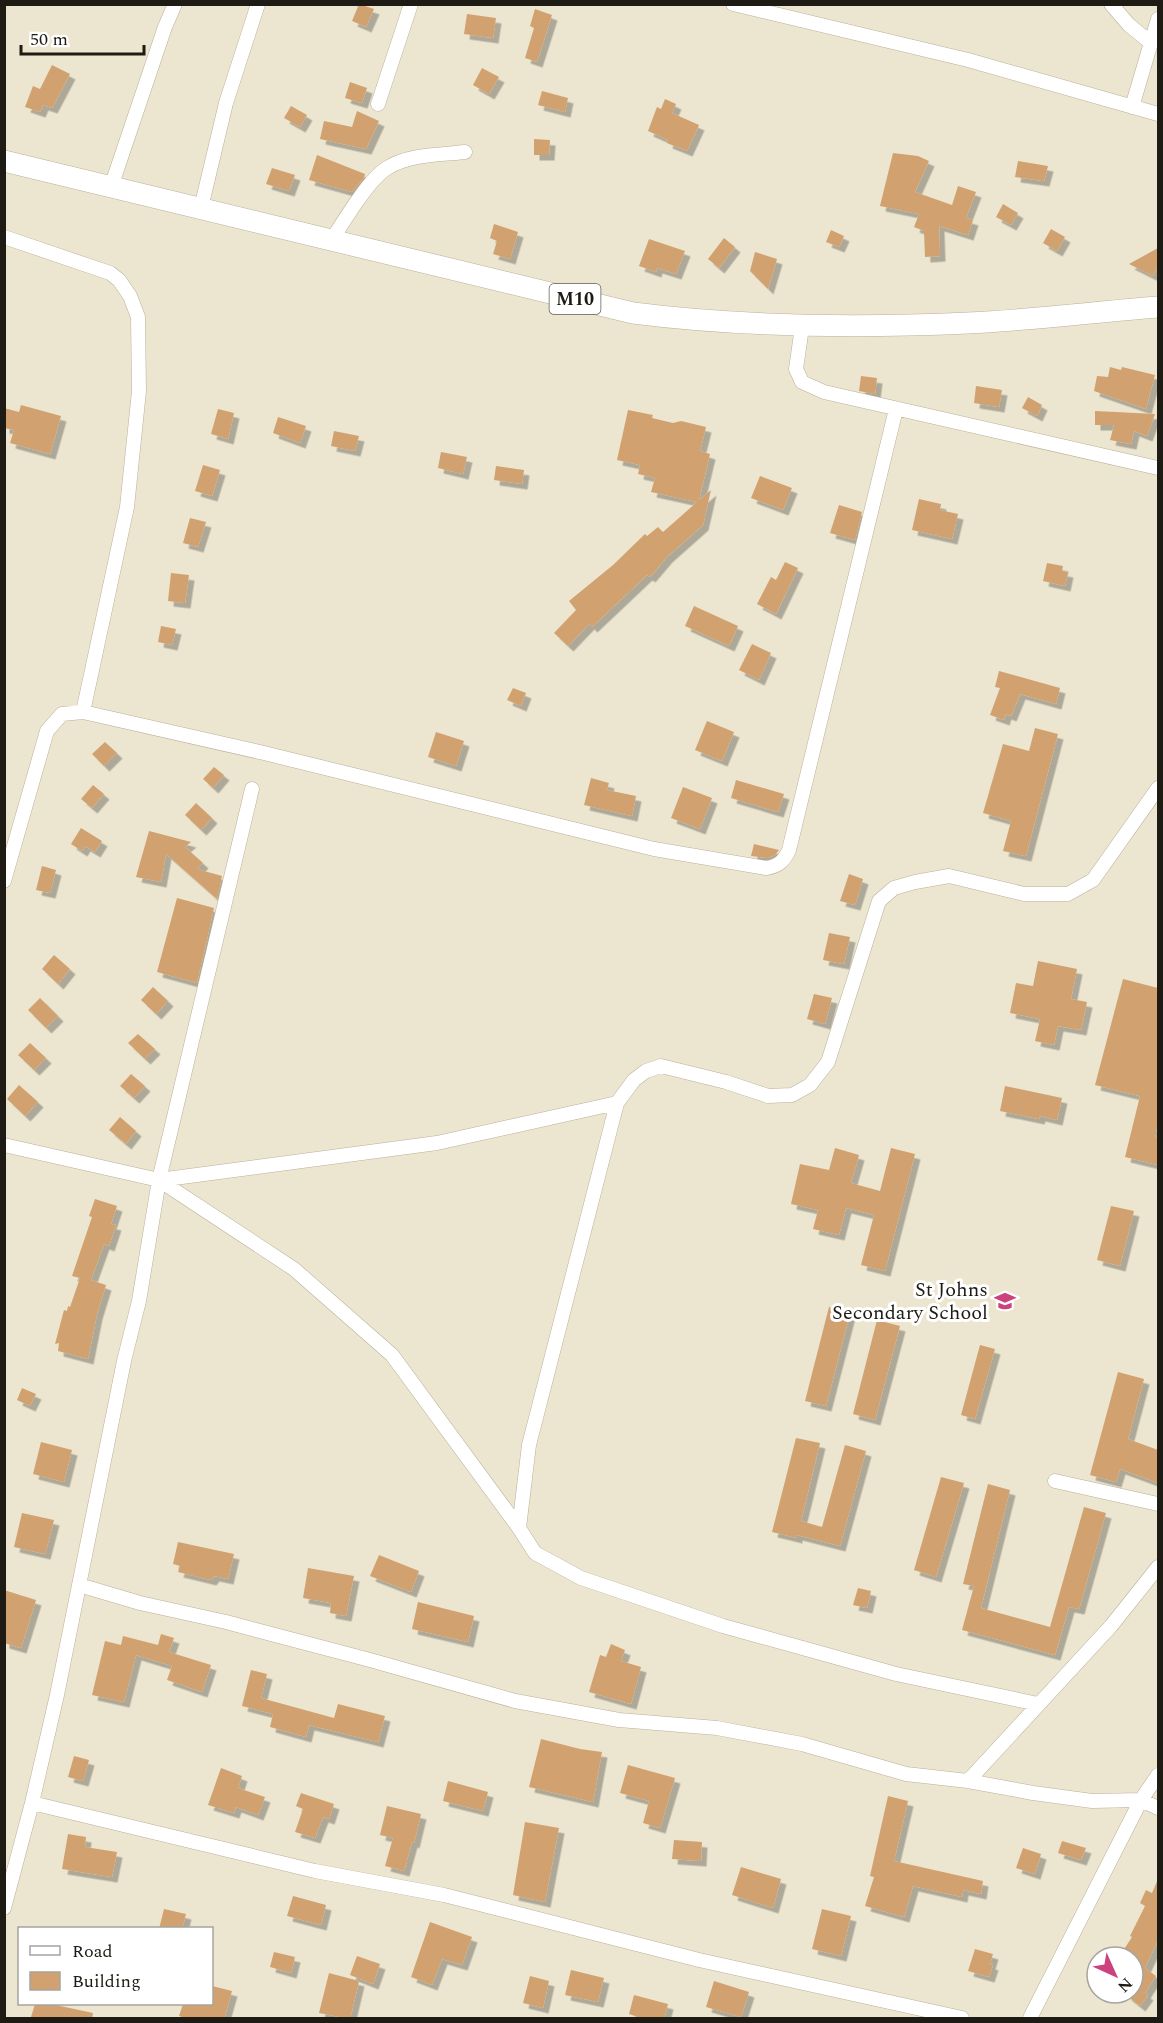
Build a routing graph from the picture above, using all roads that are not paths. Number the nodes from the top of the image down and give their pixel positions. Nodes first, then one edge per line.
1 (175, 4) edge
2 (258, 4) edge
3 (411, 4) edge
4 (733, 4) edge
5 (1111, 4) edge
6 (1158, 19) edge
7 (1151, 43) junction
8 (378, 104) dead end
9 (1132, 106) junction
10 (1158, 114) edge
11 (465, 152) dead end
12 (4, 161) edge
13 (111, 188) junction
14 (201, 208) junction
15 (4, 237) edge
16 (331, 241) junction
17 (1158, 307) edge
18 (802, 327) junction
19 (896, 409) junction
20 (1158, 468) edge
21 (83, 712) junction
22 (252, 789) dead end
23 (1157, 792) edge
24 (4, 881) edge
25 (617, 1103) junction
26 (4, 1145) edge
27 (159, 1180) junction
28 (1055, 1481) dead end
29 (1158, 1504) edge
30 (519, 1528) junction
31 (1158, 1567) edge
32 (79, 1585) junction
33 (1038, 1704) junction
34 (1158, 1775) edge
35 (968, 1781) junction
36 (1141, 1800) junction
37 (32, 1803) junction
38 (1158, 1808) edge
39 (4, 1908) edge
40 (962, 2019) edge
41 (1029, 2019) edge

1 - 13 street
2 - 14 street
3 - 8 street
4 - 9 street
5 - 7 street
6 - 7 street
7 - 9 street
9 - 10 street
11 - 16 street
12 - 13 main road, M10
13 - 14 main road, M10
14 - 16 main road, M10
15 - 21 street
16 - 18 main road, M10
17 - 18 main road, M10
18 - 19 street
19 - 20 street
19 - 21 street
21 - 24 street
22 - 27 street
23 - 25 street
25 - 27 street
25 - 30 street
26 - 27 street
27 - 30 street
27 - 32 street
28 - 29 street
30 - 33 street
31 - 33 street
32 - 35 street
32 - 37 street
33 - 35 street
34 - 36 street
35 - 36 street
36 - 38 street
36 - 41 street
37 - 39 street
37 - 40 street

